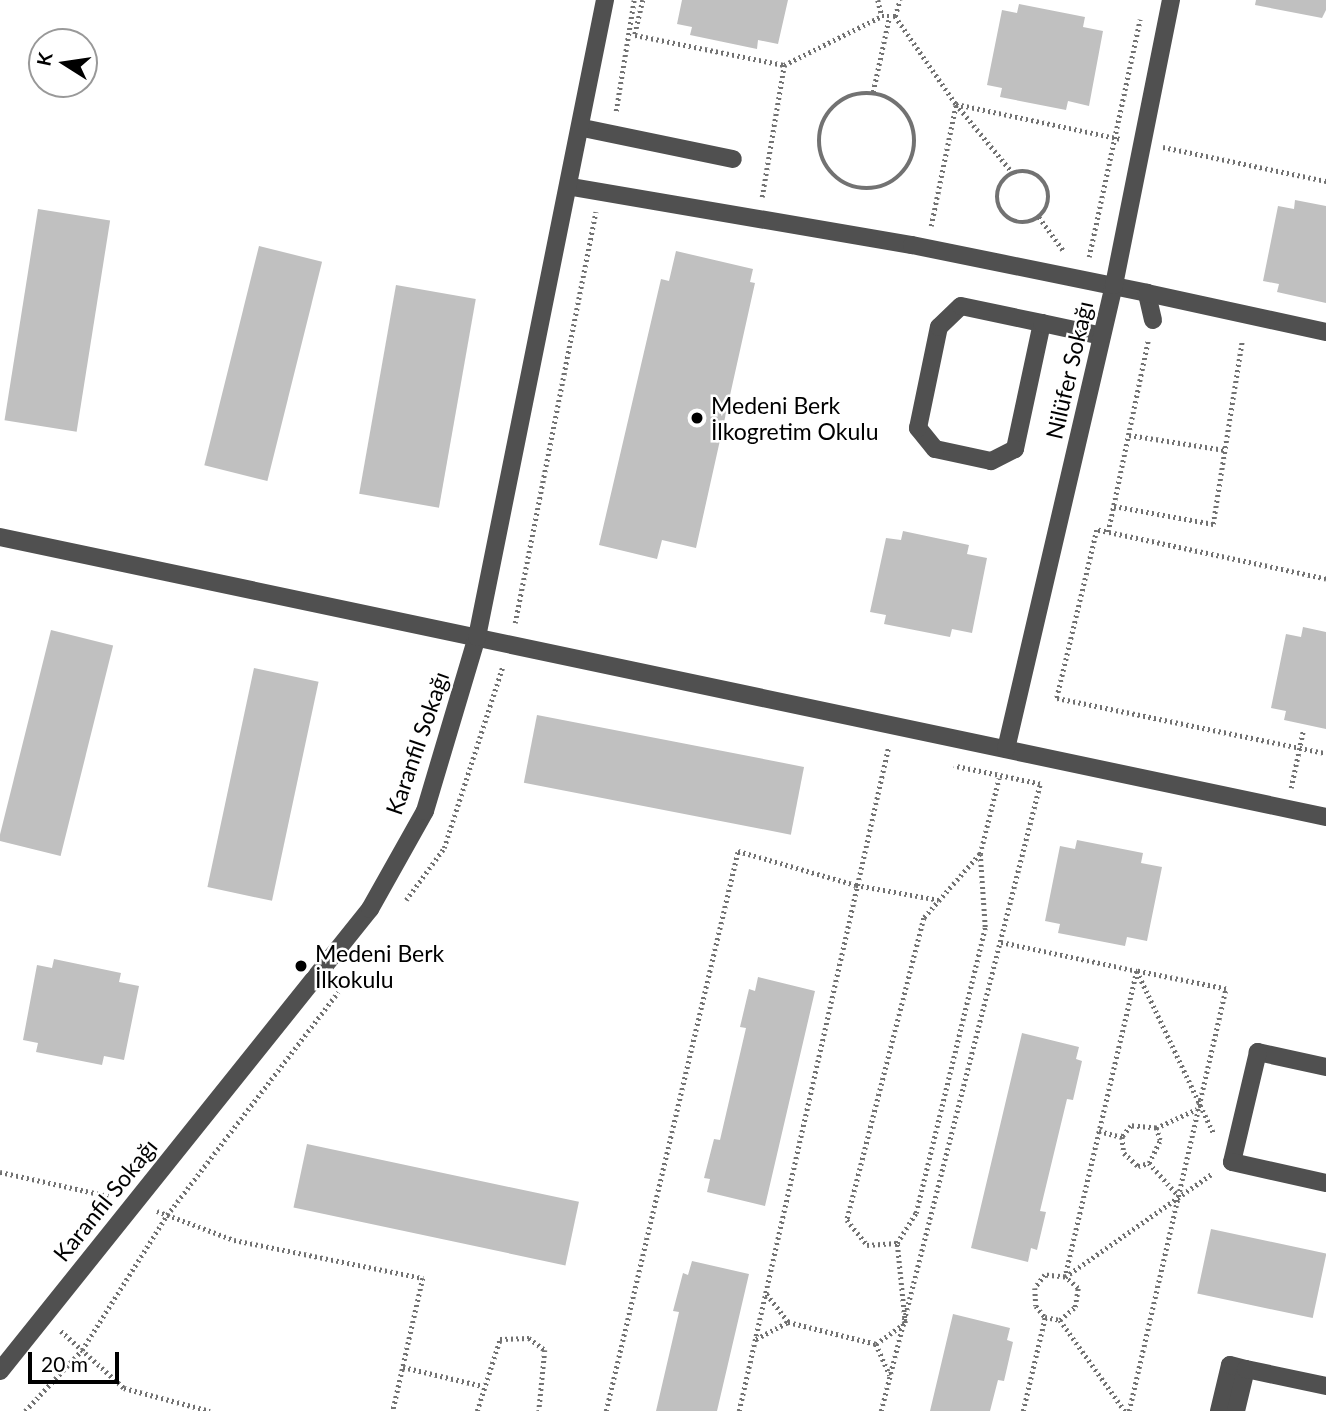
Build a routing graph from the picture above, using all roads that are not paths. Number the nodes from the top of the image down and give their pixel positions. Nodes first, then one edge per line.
1 (605, 0) edge
2 (1171, 0) edge
3 (583, 128) junction
4 (733, 159) dead end
5 (572, 187) junction
6 (1114, 285) junction
7 (1147, 293) junction
8 (1153, 320) road end
9 (1042, 323) junction
10 (1326, 332) edge
11 (1102, 336) junction
12 (0, 537) edge
13 (477, 637) junction
14 (1006, 749) junction
15 (1326, 817) edge
16 (1326, 1067) edge
17 (1326, 1182) edge
18 (1245, 1368) junction
19 (0, 1371) edge
20 (1326, 1386) edge
21 (1219, 1411) edge
22 (1236, 1411) edge

1 - 3 street, Karanfil Sokağı
2 - 6 street, Nilüfer Sokağı
3 - 4 street
3 - 5 street, Karanfil Sokağı
5 - 6 street
5 - 13 street, Karanfil Sokağı
6 - 7 street
6 - 11 street, Nilüfer Sokağı
7 - 8 street
7 - 10 street
9 - 9 street
9 - 11 street
11 - 14 street, Nilüfer Sokağı
12 - 13 street
13 - 14 street
13 - 19 street, Karanfil Sokağı
14 - 15 street
16 - 17 street
18 - 20 street
18 - 21 street
18 - 22 street

